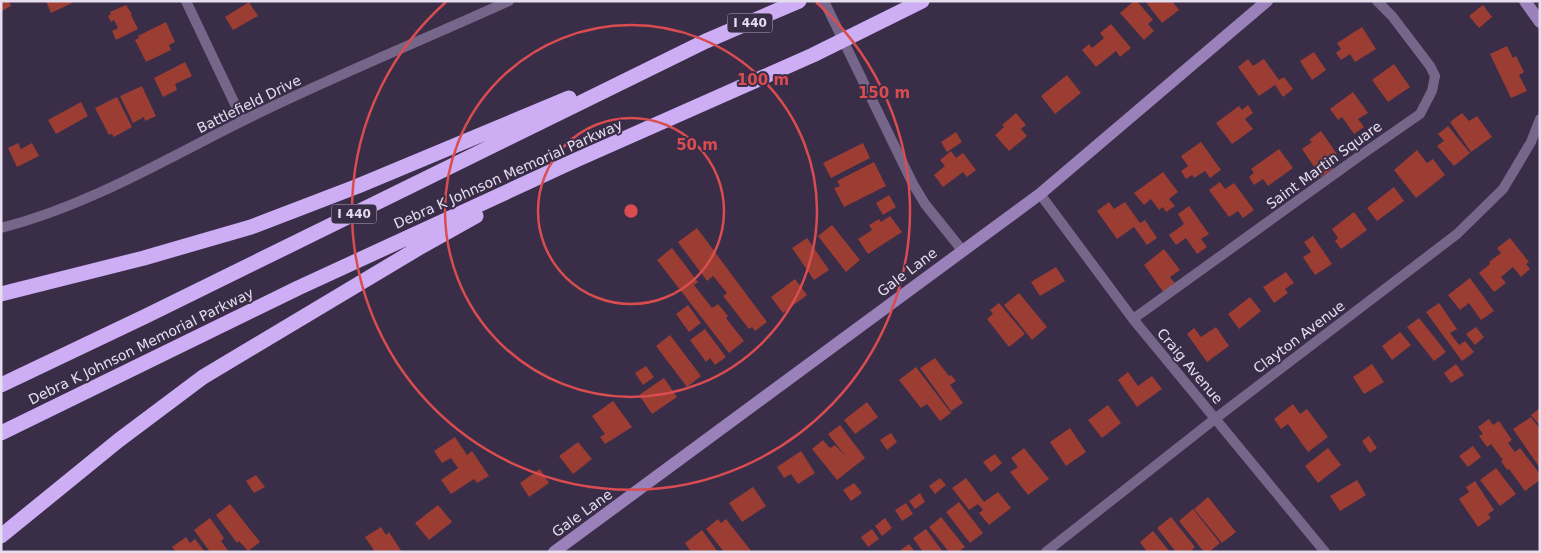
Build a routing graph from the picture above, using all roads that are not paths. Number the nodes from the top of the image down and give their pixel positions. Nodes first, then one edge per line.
1 (186, 1) edge
2 (509, 1) edge
3 (824, 1) edge
4 (922, 1) edge
5 (1267, 1) edge
6 (1377, 1) edge
7 (1525, 1) edge
8 (796, 3) edge
9 (1540, 22) edge
10 (706, 41) junction
11 (1540, 120) edge
12 (243, 121) junction
13 (576, 160) junction
14 (1040, 194) junction
15 (1, 228) edge
16 (962, 250) junction
17 (1, 294) edge
18 (1133, 319) junction
19 (1, 385) edge
20 (1216, 418) junction
21 (1, 433) edge
22 (40, 503) junction
23 (1, 531) edge
24 (1, 536) edge
25 (554, 552) edge
26 (1046, 552) edge
27 (1325, 552) edge

1 - 12 street
2 - 12 street, Battlefield Drive
3 - 16 street
4 - 13 highway, Debra K Johnson Memorial Parkway
5 - 14 street, Gale Lane
6 - 18 street, Saint Martin Square
7 - 9 street
8 - 10 highway, Debra K Johnson Memorial Parkway / I 440
10 - 17 highway
10 - 19 highway, Debra K Johnson Memorial Parkway / I 440
11 - 20 street, Clayton Avenue
12 - 15 street, Battlefield Drive
13 - 21 highway, Debra K Johnson Memorial Parkway
13 - 22 highway
14 - 16 street, Gale Lane
14 - 18 street, Craig Avenue
16 - 25 street, Gale Lane
18 - 20 street, Craig Avenue
20 - 26 street, Clayton Avenue
20 - 27 street, Craig Avenue
22 - 23 highway
22 - 24 highway

